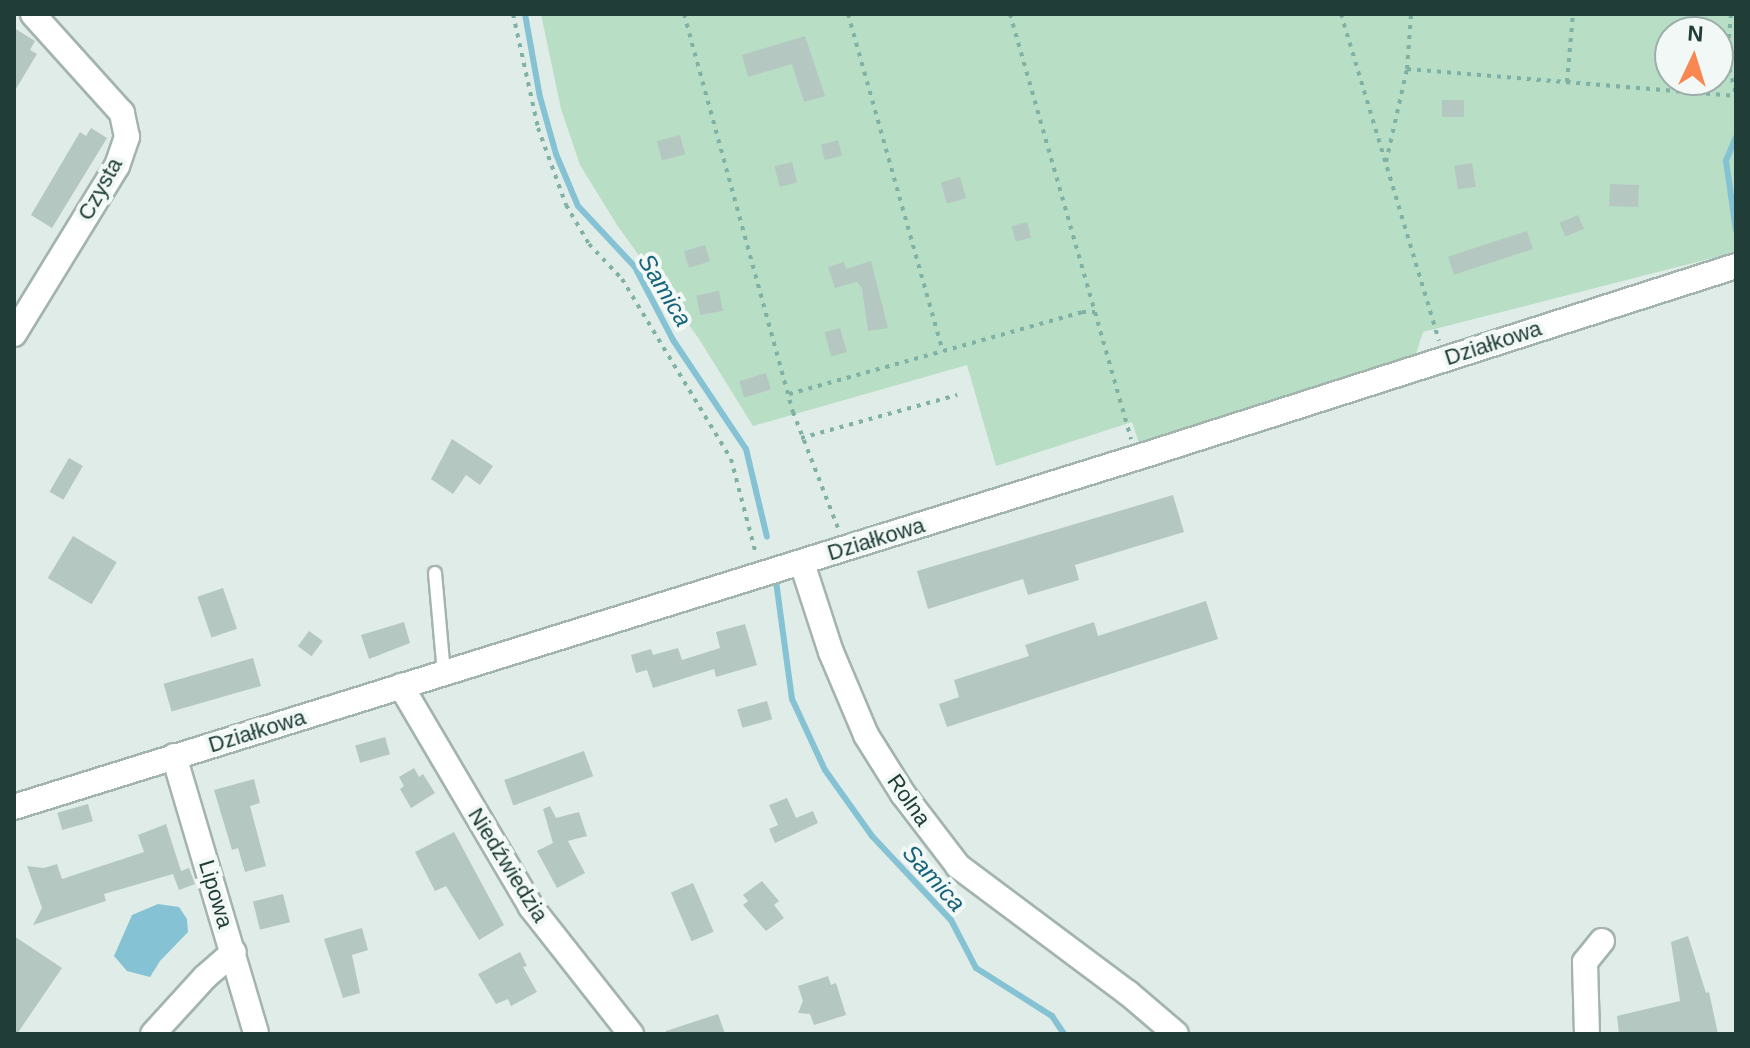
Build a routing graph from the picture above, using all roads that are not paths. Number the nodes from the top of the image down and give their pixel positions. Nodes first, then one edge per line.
1 (33, 14) edge
2 (1733, 266) edge
3 (14, 334) edge
4 (802, 563) junction
5 (435, 573) dead end
6 (444, 673) junction
7 (401, 686) junction
8 (174, 756) junction
9 (14, 807) edge
10 (1602, 941) dead end
11 (234, 952) junction
12 (256, 1032) dead end
13 (153, 1034) edge
14 (631, 1034) edge
15 (1176, 1034) edge
16 (1587, 1034) edge

1 - 3 street, Czysta
2 - 4 street, Działkowa
4 - 6 street, Działkowa
4 - 15 street, Rolna
5 - 6 lane
6 - 7 street, Działkowa
7 - 8 street, Działkowa
7 - 14 street, Niedźwiedzia
8 - 9 street, Działkowa
8 - 11 street, Lipowa
10 - 16 street
11 - 12 street, Lipowa
11 - 13 street

